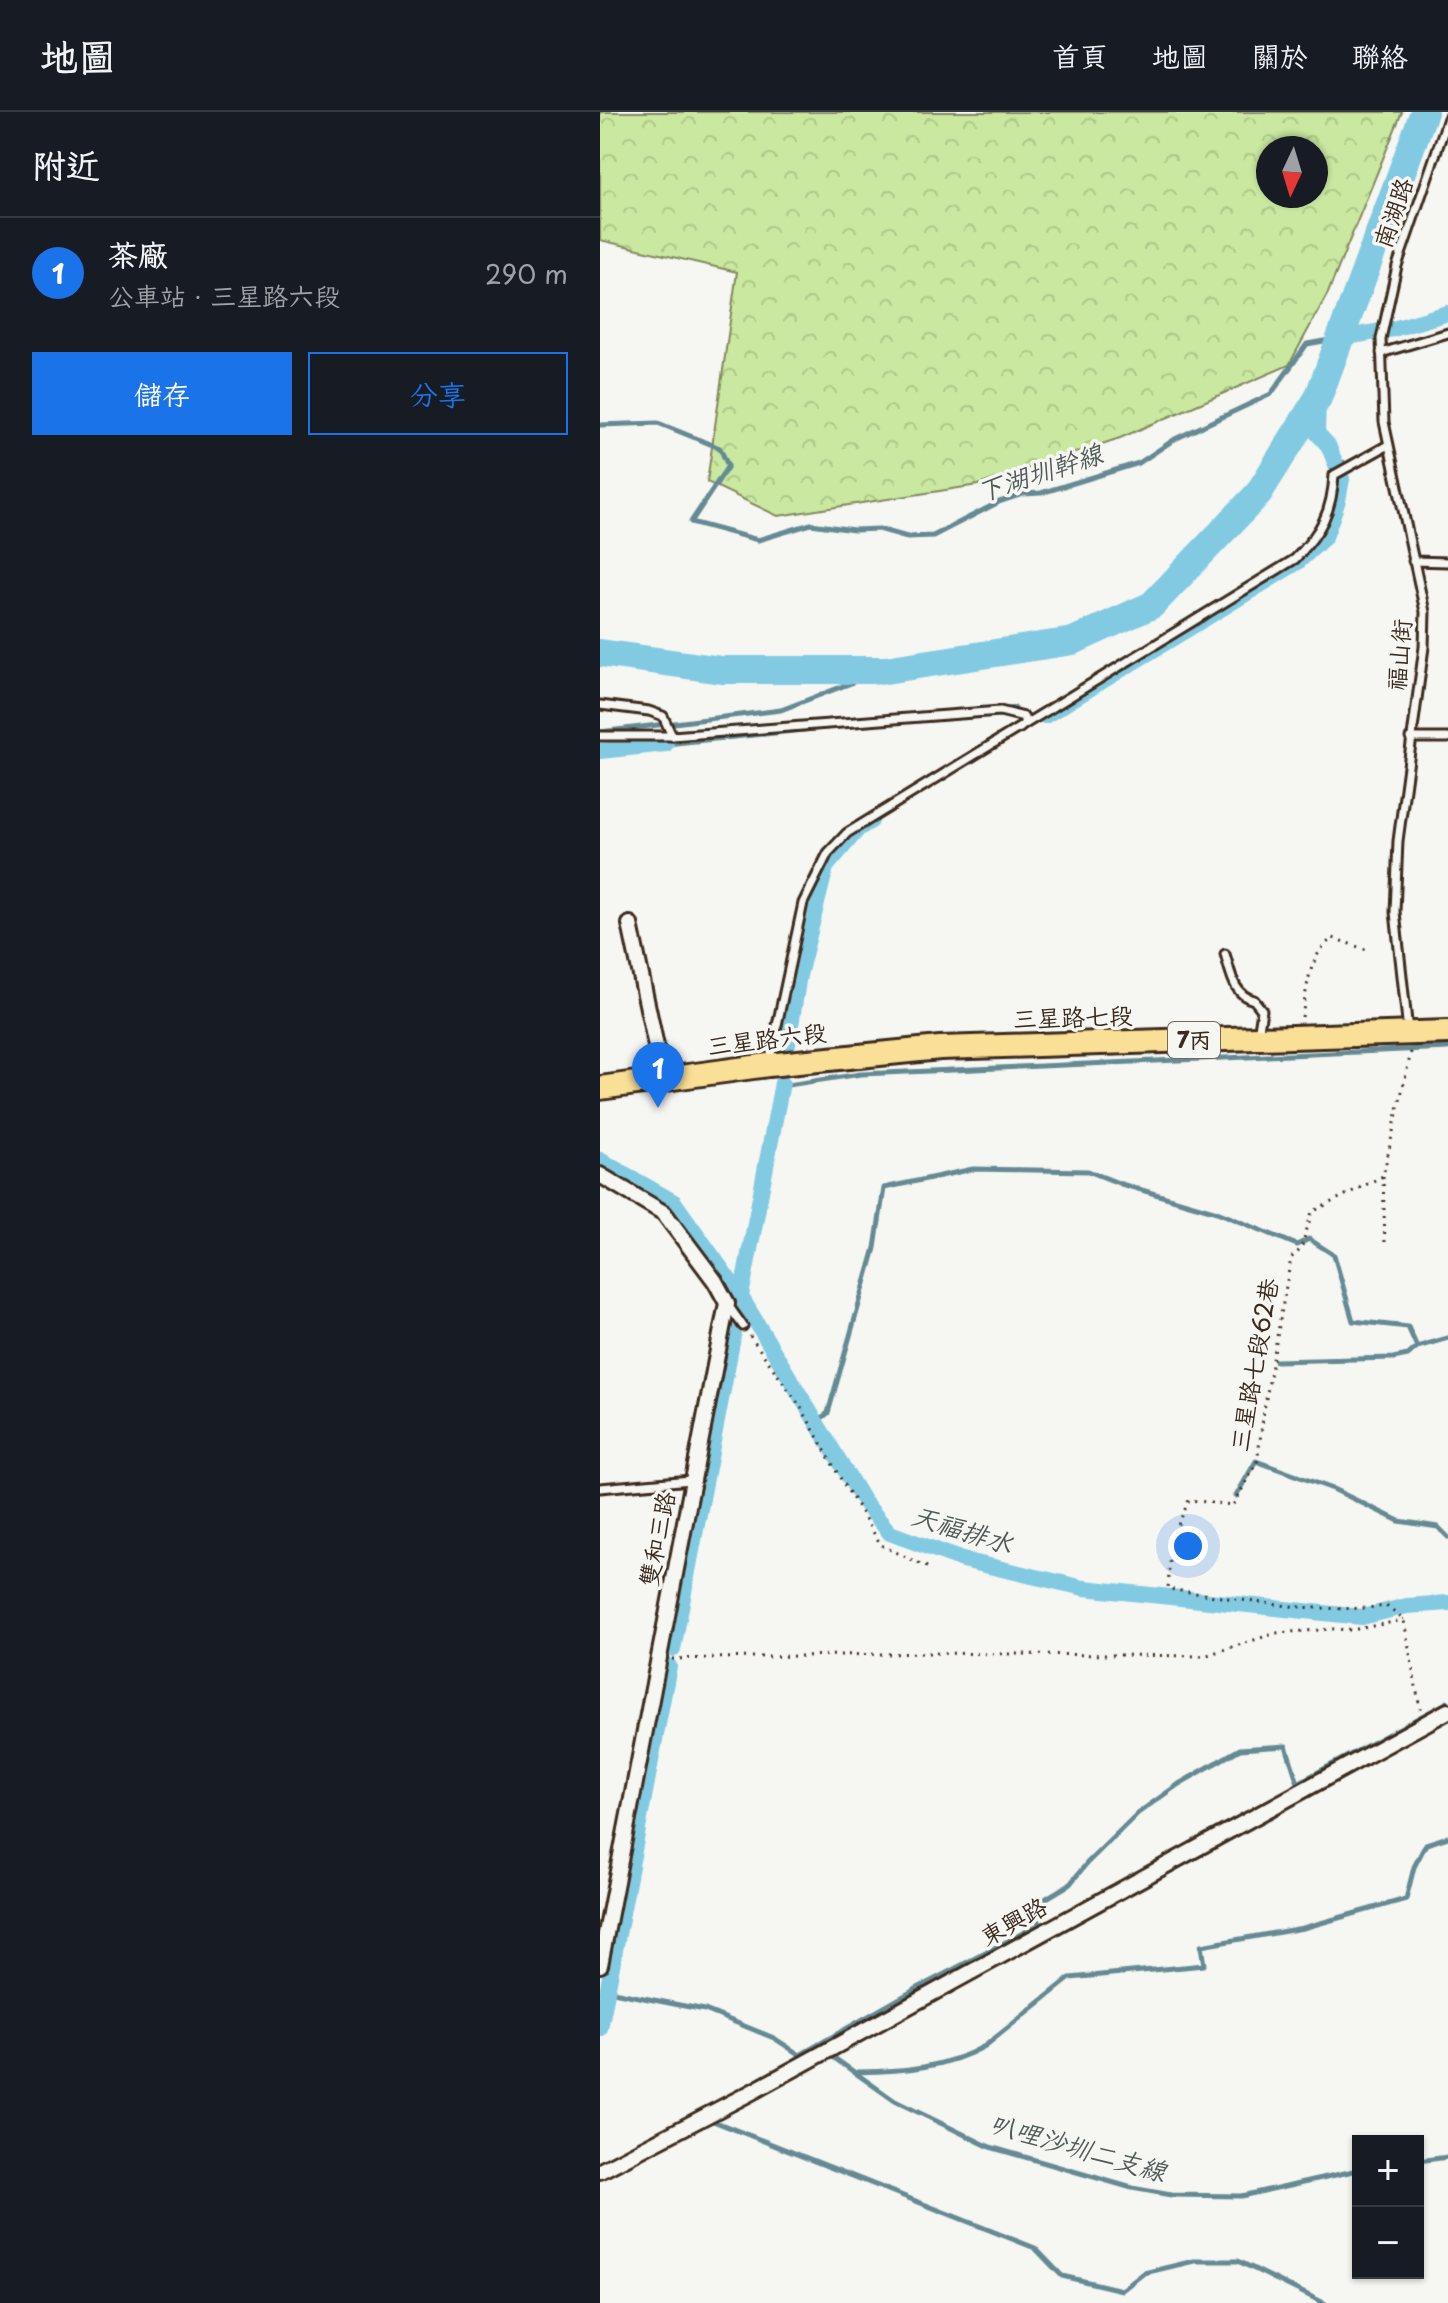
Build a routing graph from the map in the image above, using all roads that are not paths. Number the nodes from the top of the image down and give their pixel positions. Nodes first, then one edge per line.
1 (1448, 118) edge
2 (1448, 333) edge
3 (1381, 353) junction
4 (1388, 445) junction
5 (1413, 561) junction
6 (1448, 562) edge
7 (600, 705) edge
8 (1019, 730) junction
9 (600, 736) edge
10 (672, 736) junction
11 (1410, 738) junction
12 (1448, 738) edge
13 (630, 924) dead end
14 (1225, 954) dead end
15 (1448, 1032) edge
16 (1412, 1033) junction
17 (1257, 1038) junction
18 (940, 1048) joint
19 (780, 1064) junction
20 (663, 1079) junction
21 (600, 1088) edge
22 (600, 1175) edge
23 (731, 1309) junction
24 (743, 1326) road end
25 (691, 1480) junction
26 (600, 1488) edge
27 (1448, 1711) edge
28 (600, 1965) edge
29 (600, 2171) edge

1 - 3 lane, 南湖路
2 - 3 lane
3 - 4 lane, 福山街
4 - 5 lane, 福山街
4 - 8 lane
5 - 6 lane
5 - 11 lane, 福山街
7 - 10 lane
8 - 10 lane
8 - 19 lane
9 - 10 lane
11 - 12 lane
11 - 16 lane, 福山街
13 - 20 street
14 - 17 lane
15 - 16 main road, 三星路七段 / 7丙
16 - 17 main road, 三星路七段 / 7丙
17 - 18 main road, 三星路七段 / 7丙
18 - 19 main road, 三星路六段 / 7丙
19 - 20 main road, 三星路六段 / 7丙
20 - 21 main road, 三星路六段 / 7丙
22 - 23 street
23 - 24 lane
23 - 25 street, 雙和三路
25 - 26 lane
25 - 28 street, 雙和三路
27 - 29 street, 東興路

